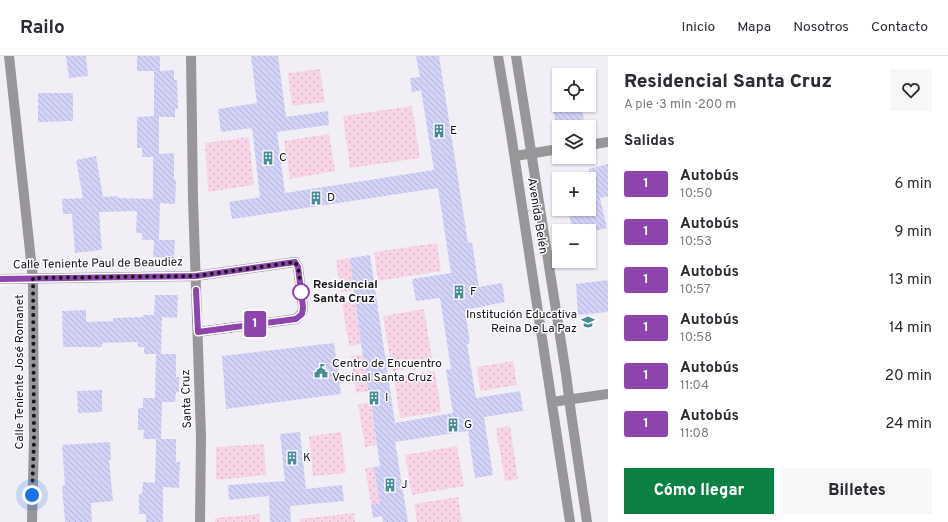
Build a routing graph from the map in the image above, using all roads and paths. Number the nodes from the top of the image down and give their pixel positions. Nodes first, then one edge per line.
1 (9, 56) edge
2 (191, 56) edge
3 (498, 56) edge
4 (516, 56) edge
5 (608, 142) edge
6 (596, 144) edge
7 (552, 151) edge
8 (531, 154) junction
9 (515, 156) junction
10 (196, 276) junction
11 (33, 278) junction
12 (0, 279) edge
13 (198, 332) junction
14 (608, 394) edge
15 (569, 400) junction
16 (552, 402) junction
17 (32, 522) edge
18 (200, 522) edge
19 (570, 522) edge
20 (587, 522) edge

1 - 11 street, Calle Teniente José Romanet
2 - 10 street, Santa Cruz
3 - 9 street, Avenida Belén
4 - 8 street, Avenida Belén
5 - 6 street
7 - 8 street
8 - 9 street
8 - 15 street, Avenida Belén
9 - 16 street, Avenida Belén
10 - 11 street, Calle Teniente Paul de Beaudiez
10 - 13 street, Santa Cruz
10 - 13 street, Calle Teniente Paul de Beaudiez
11 - 12 street, Calle Teniente Paul de Beaudiez
11 - 17 street, Calle Teniente José Romanet
13 - 18 street, Santa Cruz
14 - 15 street
15 - 16 street
15 - 20 street, Avenida Belén
16 - 19 street, Avenida Belén

